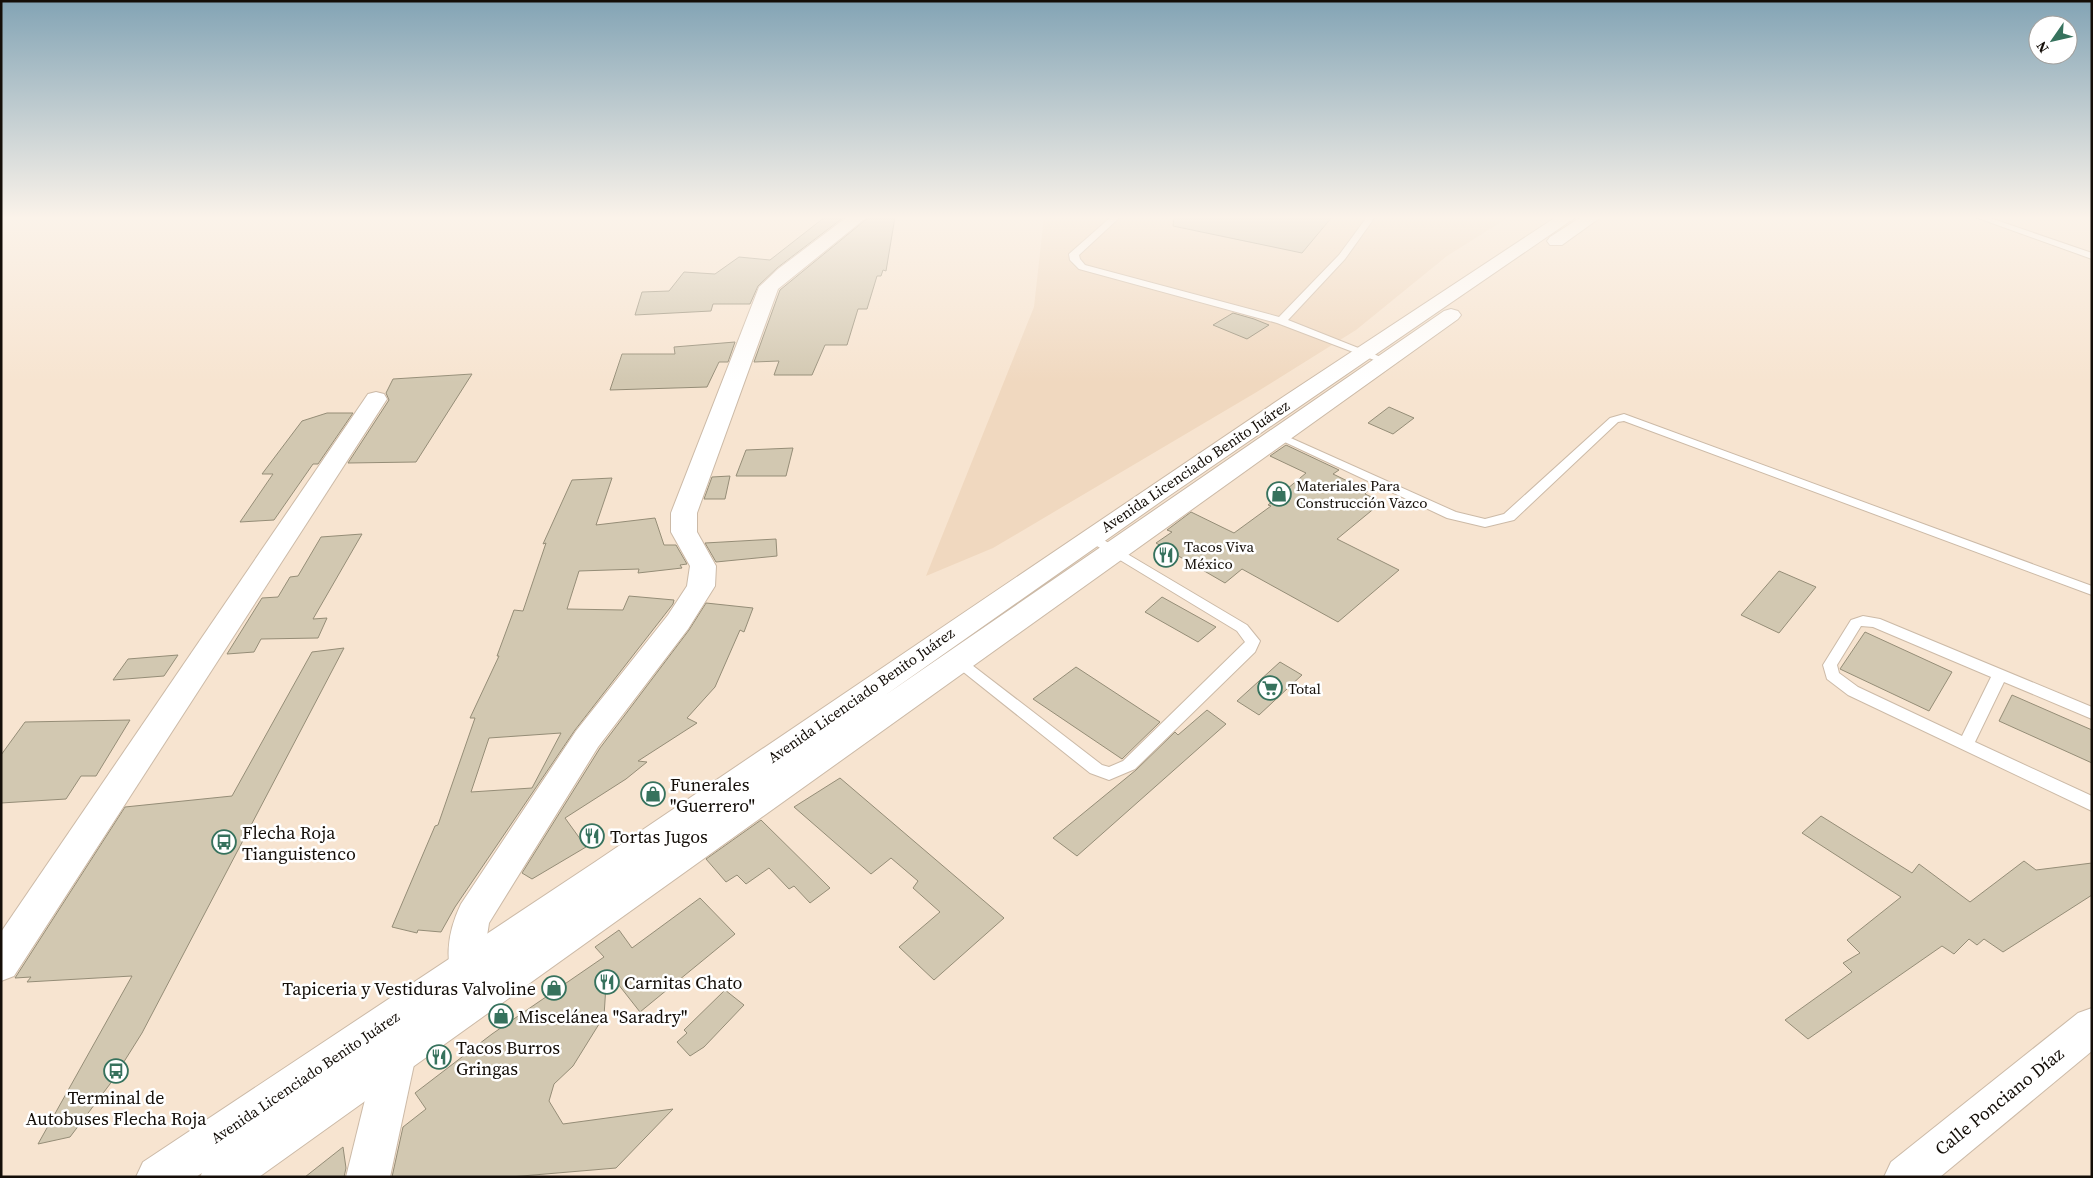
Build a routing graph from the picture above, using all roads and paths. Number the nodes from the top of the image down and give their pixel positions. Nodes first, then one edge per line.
1 (785, 272) edge
2 (1097, 272) edge
3 (1328, 272) edge
4 (1491, 272) edge
5 (1506, 272) edge
6 (1281, 321) junction
7 (1374, 356) junction
8 (376, 398) dead end
9 (1280, 437) junction
10 (1104, 545) junction
11 (2092, 591) edge
12 (946, 653) junction
13 (2000, 674) junction
14 (2092, 713) edge
15 (1966, 745) junction
16 (2092, 804) edge
17 (1, 964) edge
18 (468, 968) junction
19 (475, 1000) junction
20 (2092, 1026) edge
21 (396, 1055) junction
22 (158, 1177) edge
23 (222, 1177) edge
24 (368, 1177) edge
25 (1906, 1177) edge

1 - 18 main road
2 - 6 lane
3 - 6 lane
4 - 7 main road, Avenida Licenciado Benito Juárez
5 - 7 main road, Avenida Licenciado Benito Juárez
6 - 7 lane
7 - 9 main road, Avenida Licenciado Benito Juárez
7 - 10 main road, Avenida Licenciado Benito Juárez
8 - 17 main road
9 - 10 main road, Avenida Licenciado Benito Juárez
9 - 11 lane
10 - 12 main road, Avenida Licenciado Benito Juárez
10 - 12 lane
12 - 18 main road, Avenida Licenciado Benito Juárez
12 - 19 main road, Avenida Licenciado Benito Juárez
13 - 14 lane
13 - 15 lane
13 - 15 lane
15 - 16 lane
18 - 19 main road
18 - 22 main road, Avenida Licenciado Benito Juárez
19 - 21 main road, Avenida Licenciado Benito Juárez
20 - 25 main road, Calle Ponciano Díaz
21 - 23 main road, Avenida Licenciado Benito Juárez
21 - 24 main road

